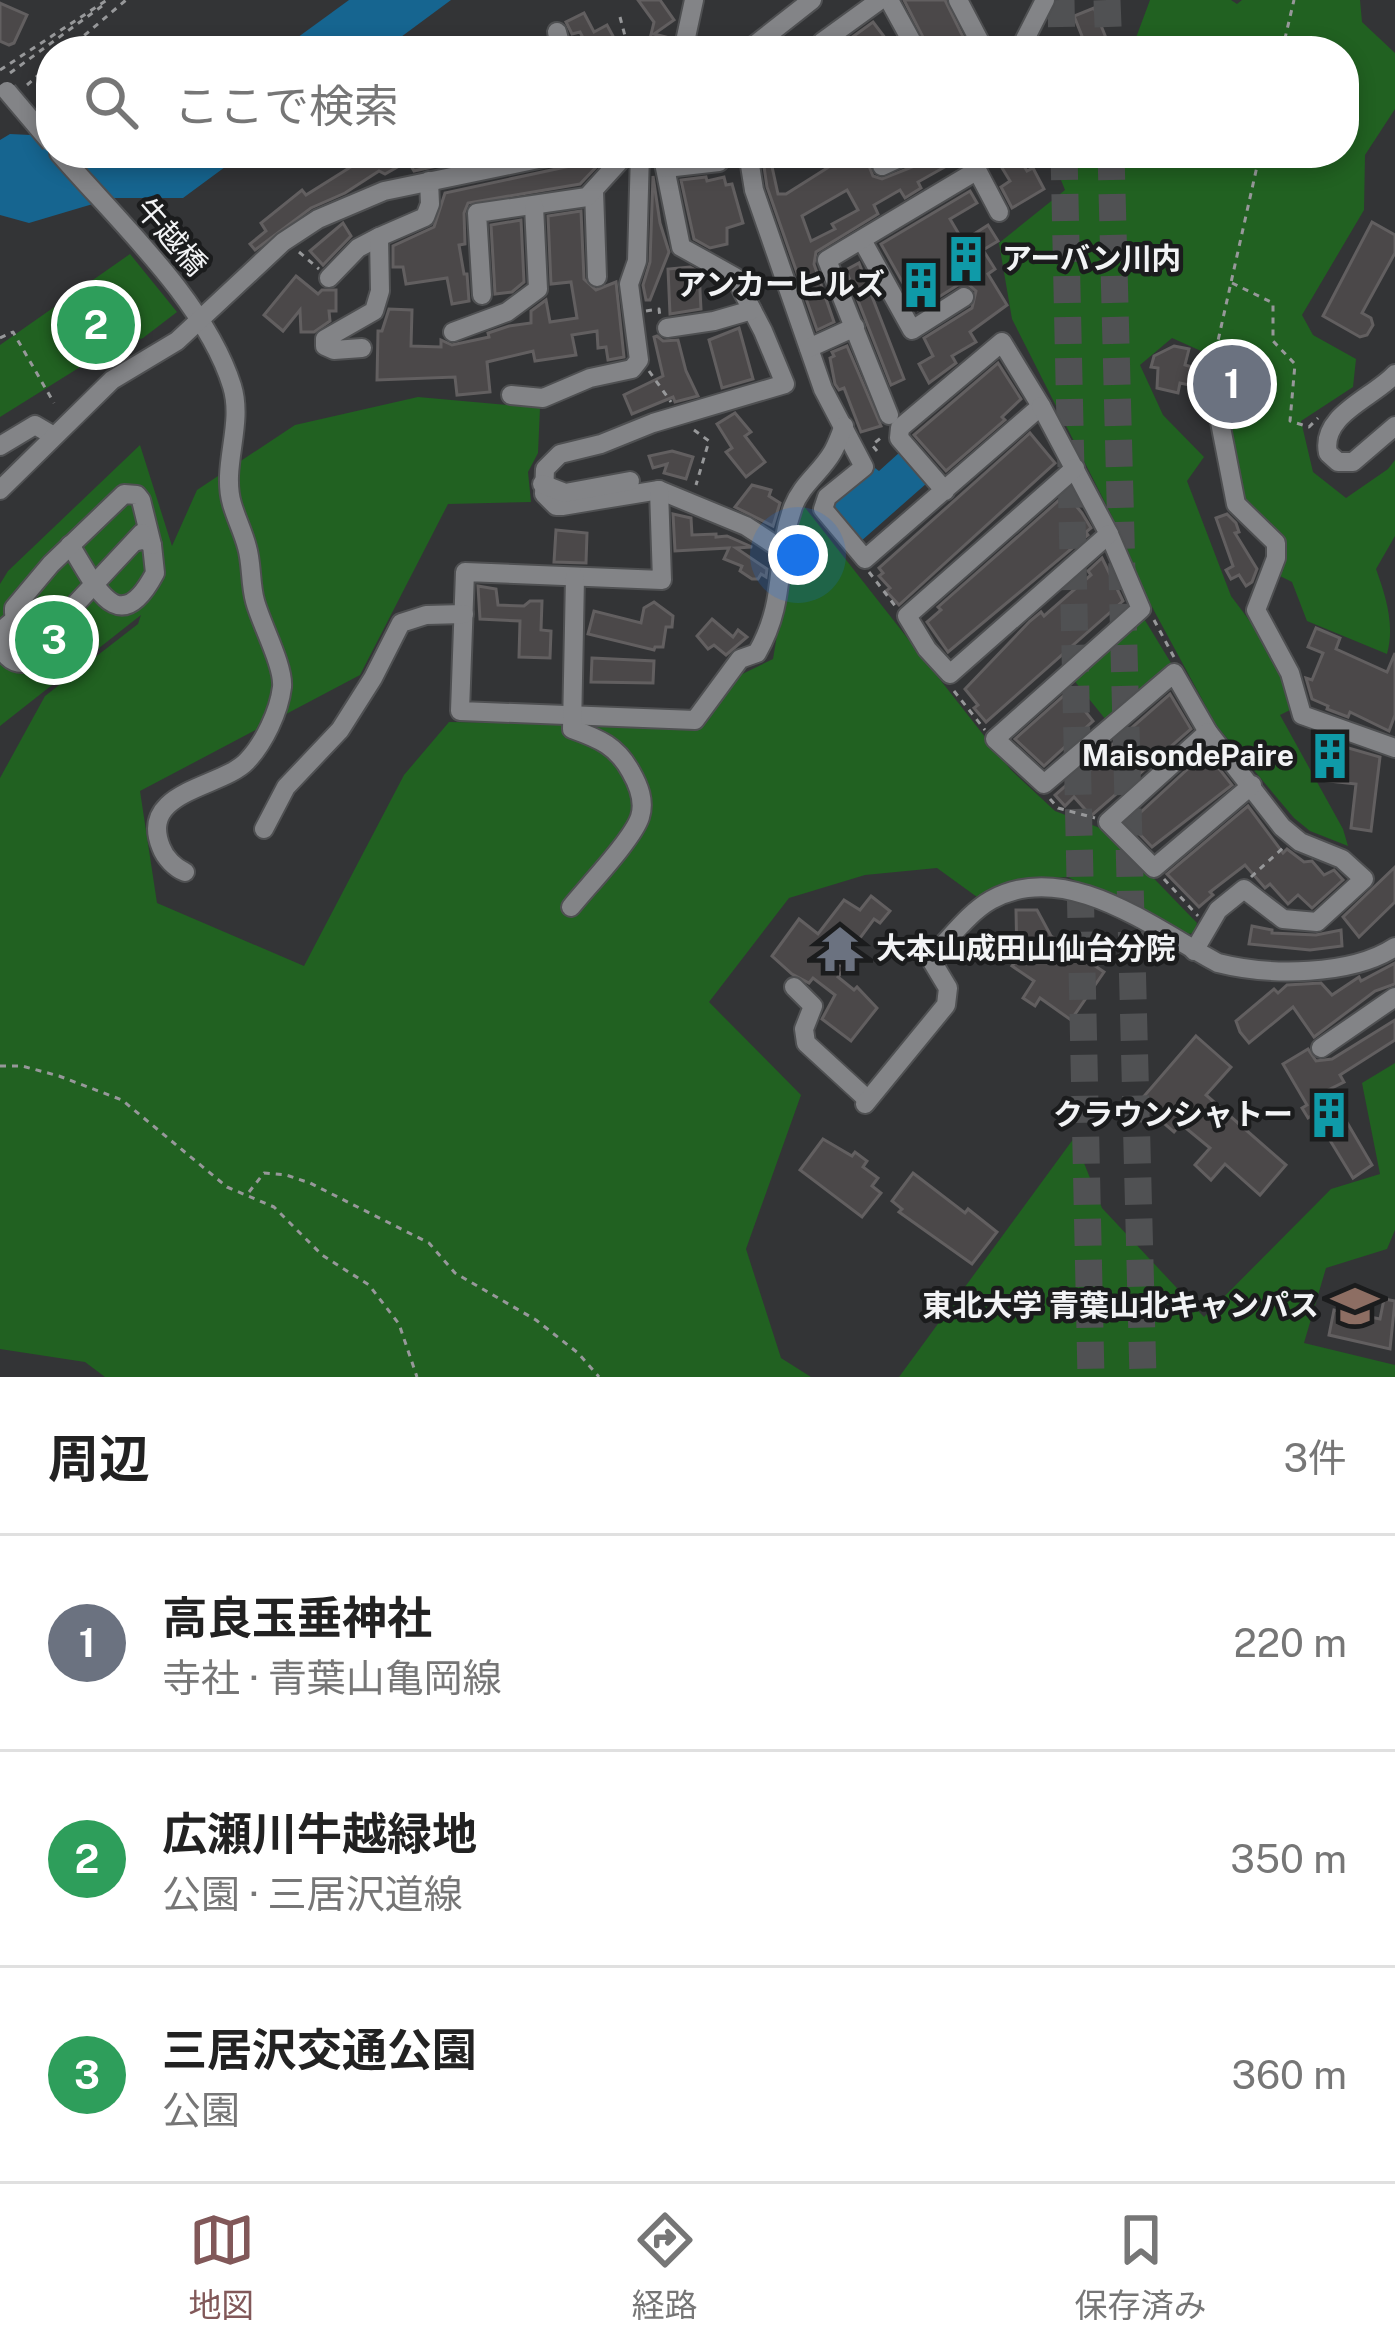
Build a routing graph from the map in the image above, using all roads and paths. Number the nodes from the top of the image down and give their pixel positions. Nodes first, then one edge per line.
1 (107, 0) edge
2 (126, 0) edge
3 (694, 0) edge
4 (812, 0) edge
5 (885, 0) edge
6 (958, 0) edge
7 (1045, 0) edge
8 (1294, 0) edge
9 (101, 4) junction
10 (620, 17) dead end
11 (52, 36) edge
12 (67, 36) edge
13 (84, 36) edge
14 (625, 36) edge
15 (686, 36) edge
16 (766, 36) edge
17 (831, 36) edge
18 (908, 36) edge
19 (977, 36) edge
20 (1027, 36) edge
21 (1286, 36) edge
22 (36, 46) edge
23 (36, 60) edge
24 (0, 70) edge
25 (6, 83) edge
26 (36, 123) edge
27 (72, 168) edge
28 (486, 168) edge
29 (614, 168) edge
30 (640, 168) edge
31 (665, 168) edge
32 (750, 168) edge
33 (964, 168) edge
34 (975, 168) edge
35 (1257, 168) edge
36 (429, 181) junction
37 (594, 191) junction
38 (534, 206) junction
39 (999, 212) dead end
40 (379, 237) junction
41 (862, 240) junction
42 (294, 248) dead end
43 (312, 262) dead end
44 (597, 277) dead end
45 (329, 278) dead end
46 (1231, 282) junction
47 (482, 296) dead end
48 (964, 297) dead end
49 (752, 310) junction
50 (639, 312) dead end
51 (196, 313) junction
52 (663, 326) joint
53 (855, 327) junction
54 (453, 332) dead end
55 (0, 338) edge
56 (362, 348) dead end
57 (809, 348) junction
58 (1215, 352) junction
59 (1213, 363) dead end
60 (648, 370) dead end
61 (1395, 374) edge
62 (512, 395) dead end
63 (671, 402) dead end
64 (54, 403) dead end
65 (1041, 406) junction
66 (889, 415) dead end
67 (1322, 419) dead end
68 (1220, 422) joint
69 (844, 426) junction
70 (1395, 426) edge
71 (694, 430) dead end
72 (52, 435) junction
73 (882, 437) dead end
74 (0, 446) edge
75 (875, 452) dead end
76 (1075, 468) junction
77 (630, 481) dead end
78 (542, 484) junction
79 (0, 490) edge
80 (659, 490) junction
81 (945, 491) junction
82 (693, 494) dead end
83 (1109, 534) junction
84 (145, 543) junction
85 (70, 545) junction
86 (781, 549) junction
87 (868, 571) dead end
88 (575, 577) junction
89 (95, 585) junction
90 (891, 602) dead end
91 (464, 614) junction
92 (25, 619) junction
93 (1156, 623) dead end
94 (57, 624) junction
95 (43, 650) junction
96 (1170, 650) dead end
97 (951, 686) dead end
98 (573, 716) junction
99 (1208, 732) junction
100 (995, 739) junction
101 (1395, 748) edge
102 (1252, 785) junction
103 (1045, 793) dead end
104 (1108, 822) junction
105 (264, 829) dead end
106 (1294, 837) junction
107 (185, 872) dead end
108 (1163, 878) dead end
109 (1244, 889) junction
110 (571, 908) dead end
111 (1196, 914) dead end
112 (1194, 950) junction
113 (1393, 954) edge
114 (794, 988) dead end
115 (1395, 997) edge
116 (1321, 1048) dead end
117 (0, 1066) edge
118 (248, 1193) junction
119 (418, 1377) edge
120 (599, 1377) edge

1 - 9 path
2 - 13 path
3 - 15 street
4 - 16 street
5 - 17 street
5 - 18 street
6 - 19 street
7 - 20 street
8 - 21 path
9 - 11 path
9 - 12 path
10 - 14 path
22 - 24 path
23 - 25 path
25 - 26 street, bridge
27 - 51 street, 牛越橋
28 - 36 street
29 - 37 street
30 - 62 street
31 - 49 street
32 - 57 street
33 - 41 street
34 - 39 street
35 - 46 path
36 - 40 street
36 - 51 street
37 - 38 street
37 - 44 street
38 - 47 street
38 - 54 street
40 - 45 street
40 - 56 street
41 - 48 street
41 - 53 street
42 - 43 path
46 - 58 path
46 - 67 path
49 - 52 street
49 - 78 street
50 - 52 path
51 - 72 street
51 - 107 street, 牛越橋
53 - 57 street
53 - 66 street
55 - 64 path
57 - 69 street
58 - 59 path
58 - 68 path
60 - 63 path
61 - 70 street
65 - 76 street
65 - 81 street
65 - 81 street
68 - 101 street
69 - 81 street
69 - 86 street
71 - 82 path
72 - 74 street
72 - 79 street
73 - 75 path
76 - 83 street
76 - 83 street
77 - 78 street
78 - 80 street
80 - 86 street
80 - 88 street
83 - 100 street
84 - 85 street
84 - 89 street
84 - 89 street
85 - 89 street
85 - 92 street
86 - 98 street
87 - 90 path
88 - 91 street
88 - 98 street
89 - 94 street
91 - 98 street
91 - 105 street
92 - 94 street
92 - 95 street
92 - 95 street
93 - 96 path
94 - 95 street
97 - 100 path
98 - 110 street
99 - 100 street
99 - 102 street
99 - 104 street
102 - 104 street
102 - 106 street
103 - 104 path
106 - 109 path
106 - 109 street
108 - 111 path
109 - 112 street
112 - 113 street
112 - 114 street
115 - 116 street
117 - 118 path
118 - 119 path
118 - 120 path

